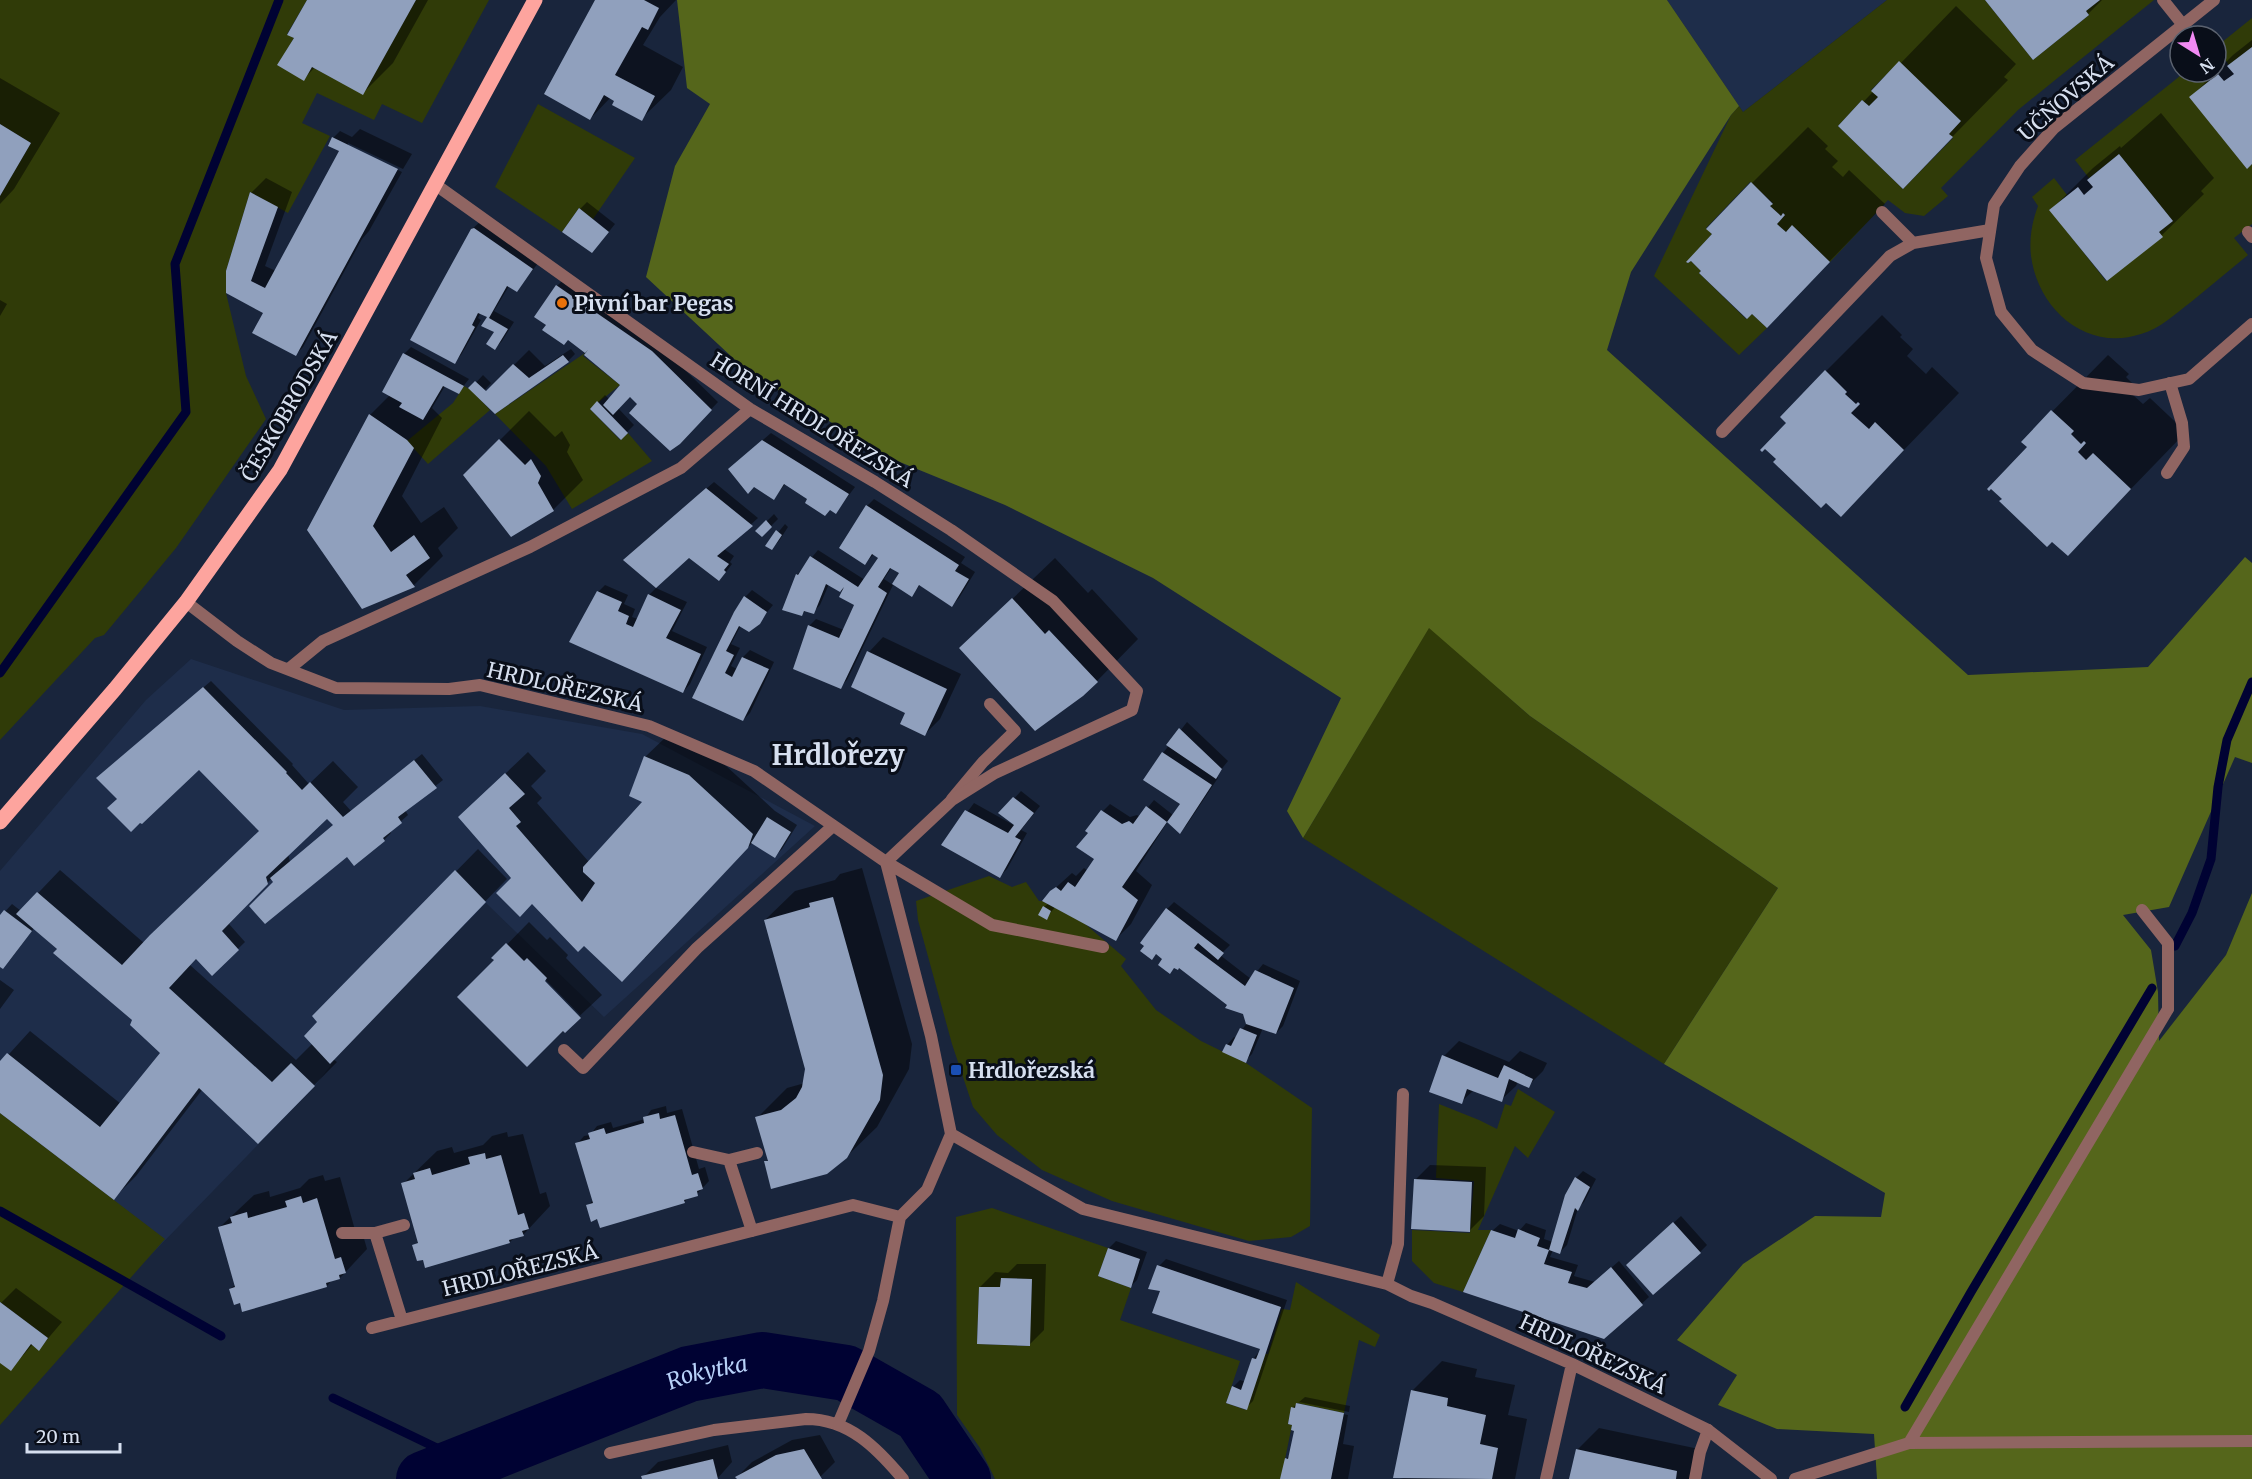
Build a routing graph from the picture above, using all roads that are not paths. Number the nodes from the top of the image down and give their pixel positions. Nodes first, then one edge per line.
1 (535, 0) edge
2 (2163, 0) edge
3 (2214, 0) edge
4 (2182, 24) edge
5 (2184, 24) edge
6 (2168, 37) edge
7 (436, 185) junction
8 (1882, 212) dead end
9 (1990, 230) junction
10 (1913, 243) junction
11 (2252, 324) edge
12 (2170, 383) junction
13 (750, 409) junction
14 (1722, 432) dead end
15 (2167, 473) dead end
16 (186, 602) junction
17 (290, 668) junction
18 (990, 704) dead end
19 (952, 800) junction
20 (0, 822) edge
21 (833, 826) junction
22 (886, 862) junction
23 (2142, 910) dead end
24 (1104, 947) dead end
25 (564, 1050) dead end
26 (1403, 1094) dead end
27 (951, 1134) junction
28 (693, 1152) dead end
29 (758, 1153) dead end
30 (729, 1160) junction
31 (900, 1217) junction
32 (404, 1225) dead end
33 (752, 1231) junction
34 (342, 1233) dead end
35 (375, 1233) junction
36 (1387, 1284) junction
37 (402, 1320) junction
38 (372, 1328) dead end
39 (1572, 1364) junction
40 (838, 1424) junction
41 (1708, 1430) junction
42 (2252, 1441) edge
43 (1909, 1443) junction
44 (610, 1453) dead end
45 (903, 1479) edge
46 (1546, 1479) edge
47 (1695, 1479) edge
48 (1770, 1479) edge
49 (1795, 1479) edge

1 - 7 main road, ČESKOBRODSKÁ
2 - 4 street
3 - 5 street, UČŇOVSKÁ
6 - 9 street, UČŇOVSKÁ
7 - 13 street, HORNÍ HRDLOŘEZSKÁ
7 - 16 main road, ČESKOBRODSKÁ
8 - 10 street
9 - 10 street
9 - 12 street, UČŇOVSKÁ
10 - 14 street
11 - 12 street, UČŇOVSKÁ
12 - 15 street
13 - 17 street
13 - 19 street, HORNÍ HRDLOŘEZSKÁ
16 - 17 street, HRDLOŘEZSKÁ
16 - 20 main road, ČESKOBRODSKÁ
17 - 21 street, HRDLOŘEZSKÁ
18 - 19 street
19 - 22 street
21 - 22 street, HRDLOŘEZSKÁ
21 - 25 street
22 - 24 street, HRDLOŘEZSKÁ
22 - 27 street
23 - 43 street
26 - 36 street
27 - 31 street
27 - 36 street, HRDLOŘEZSKÁ
28 - 30 street
29 - 30 street
30 - 33 street
31 - 33 street, HRDLOŘEZSKÁ
31 - 40 street
32 - 35 street
33 - 37 street, HRDLOŘEZSKÁ
34 - 35 street
35 - 37 street
36 - 39 street, HRDLOŘEZSKÁ
37 - 38 street, HRDLOŘEZSKÁ
39 - 41 street, HRDLOŘEZSKÁ
39 - 46 street
40 - 44 street
40 - 45 street
41 - 47 street
41 - 48 street, HRDLOŘEZSKÁ
42 - 43 street
43 - 49 street

